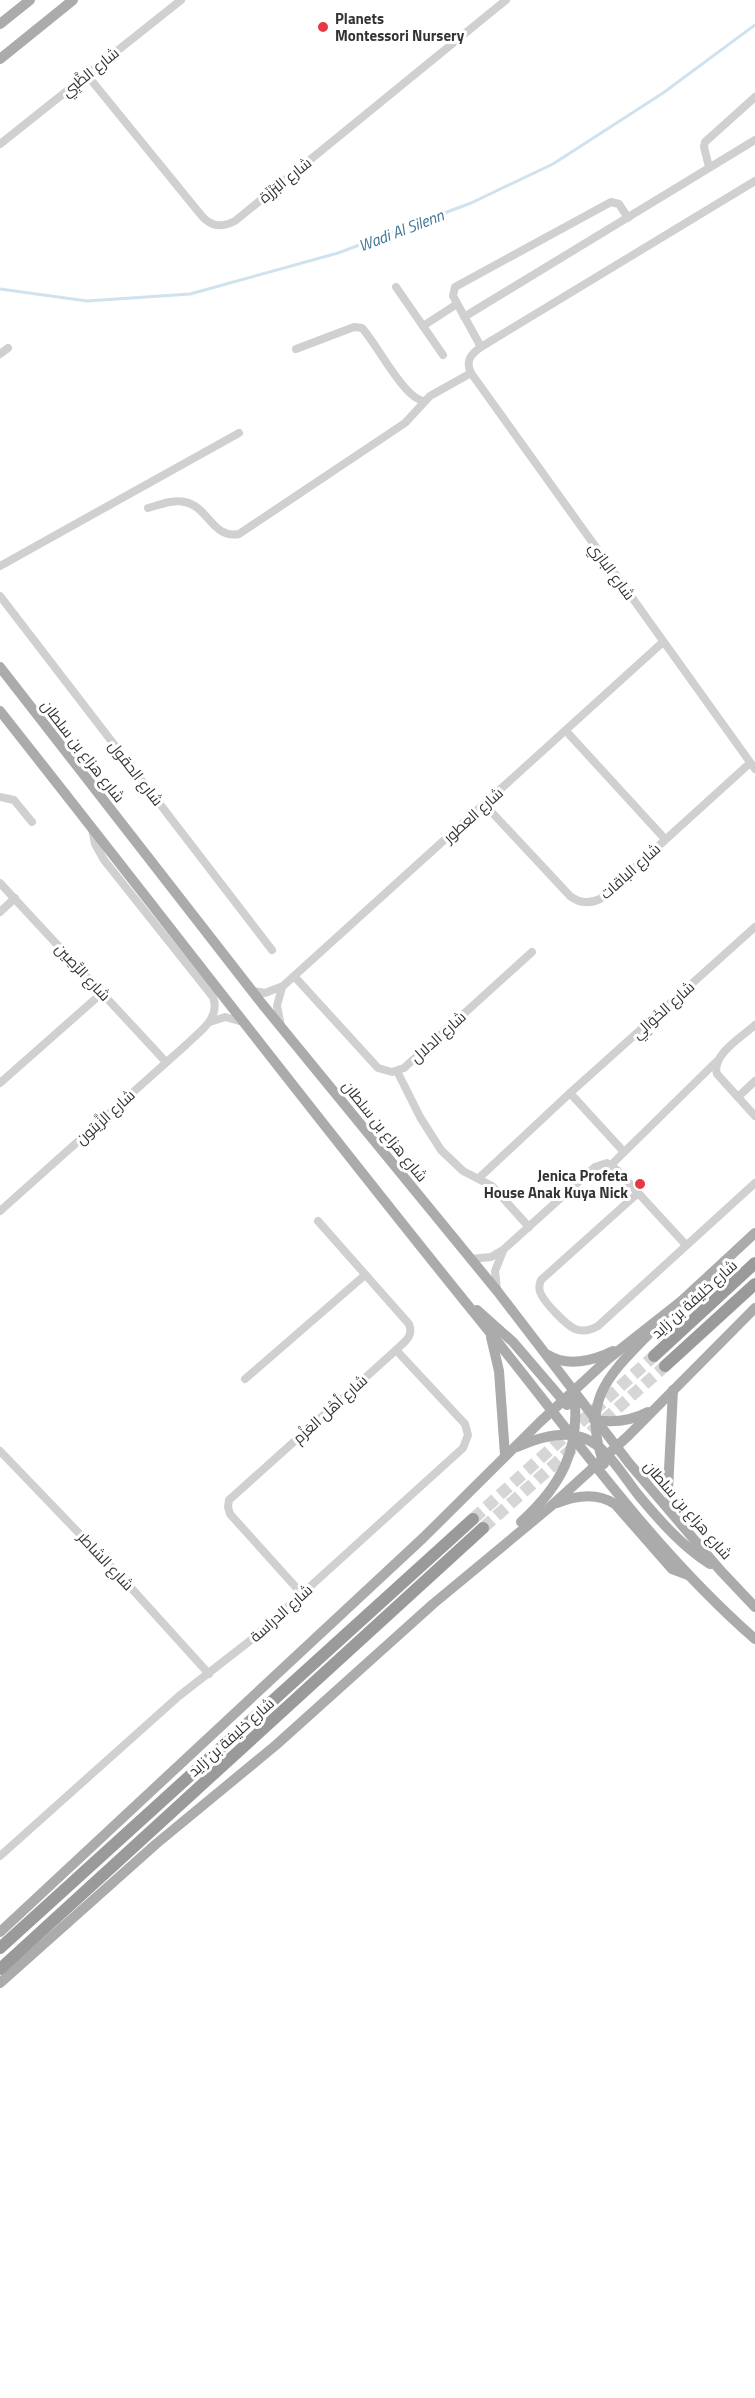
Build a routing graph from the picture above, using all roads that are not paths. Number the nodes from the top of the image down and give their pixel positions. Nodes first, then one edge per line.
1 (30, 0) edge
2 (73, 0) edge
3 (181, 0) edge
4 (506, 0) edge
5 (0, 24) edge
6 (0, 59) edge
7 (87, 75) junction
8 (755, 97) edge
9 (755, 140) edge
10 (0, 144) edge
11 (709, 167) junction
12 (755, 181) edge
13 (628, 218) junction
14 (396, 287) dead end
15 (457, 304) junction
16 (464, 317) junction
17 (423, 326) junction
18 (481, 347) junction
19 (8, 348) dead end
20 (296, 349) dead end
21 (0, 354) edge
22 (443, 355) dead end
23 (471, 373) junction
24 (424, 401) junction
25 (239, 433) dead end
26 (148, 507) dead end
27 (0, 566) edge
28 (0, 596) edge
29 (663, 642) junction
30 (0, 667) edge
31 (0, 711) edge
32 (566, 731) junction
33 (752, 766) edge
34 (0, 797) edge
35 (485, 805) junction
36 (32, 822) dead end
37 (91, 826) junction
38 (665, 839) junction
39 (0, 883) edge
40 (15, 898) junction
41 (0, 912) edge
42 (755, 927) edge
43 (272, 950) dead end
44 (532, 952) dead end
45 (294, 976) junction
46 (283, 986) junction
47 (253, 991) junction
48 (102, 993) junction
49 (209, 1022) junction
50 (247, 1025) junction
51 (755, 1025) edge
52 (281, 1026) junction
53 (717, 1061) junction
54 (166, 1062) junction
55 (397, 1071) junction
56 (755, 1081) edge
57 (0, 1083) edge
58 (570, 1093) junction
59 (738, 1097) junction
60 (755, 1116) edge
61 (624, 1152) junction
62 (611, 1165) junction
63 (479, 1178) junction
64 (755, 1183) edge
65 (638, 1193) junction
66 (0, 1212) edge
67 (318, 1221) dead end
68 (529, 1227) junction
69 (755, 1233) edge
70 (686, 1245) junction
71 (503, 1250) junction
72 (470, 1259) junction
73 (755, 1263) edge
74 (365, 1275) junction
75 (755, 1284) edge
76 (498, 1292) junction
77 (464, 1300) junction
78 (679, 1303) junction
79 (755, 1308) edge
80 (489, 1331) junction
81 (396, 1350) junction
82 (543, 1351) junction
83 (654, 1356) tunnel mouth
84 (664, 1366) tunnel mouth
85 (245, 1379) dead end
86 (673, 1390) junction
87 (574, 1392) junction
88 (563, 1401) junction
89 (656, 1408) junction
90 (552, 1411) junction
91 (575, 1412) junction
92 (596, 1420) junction
93 (572, 1435) junction
94 (598, 1446) junction
95 (616, 1448) junction
96 (0, 1451) edge
97 (508, 1453) junction
98 (602, 1460) junction
99 (550, 1507) junction
100 (473, 1519) tunnel mouth
101 (483, 1528) tunnel mouth
102 (720, 1570) junction
103 (688, 1575) junction
104 (302, 1594) junction
105 (433, 1604) junction
106 (755, 1607) edge
107 (755, 1639) edge
108 (209, 1674) junction
109 (0, 1856) edge
110 (0, 1932) edge
111 (0, 1948) edge
112 (0, 1969) edge
113 (0, 1983) edge

1 - 5 main road
2 - 6 main road
3 - 7 street, شارع الظَّبِي
4 - 7 street, شارع البَرْزَة
7 - 10 street, شارع الظَّبِي
8 - 11 street
9 - 11 street
11 - 13 street
12 - 18 street
13 - 15 street
13 - 16 street
14 - 17 street
15 - 16 street
15 - 17 street
16 - 18 street
17 - 22 street
18 - 23 street
19 - 21 street
20 - 24 street
23 - 24 street
23 - 29 street, شارع البازي
24 - 26 street
25 - 27 street
28 - 43 street, شارع الحقول
29 - 32 street, شارع العطور
29 - 33 street, شارع البازي
30 - 47 main road, شارع هزاع بن سلطان
31 - 37 main road
32 - 35 street, شارع العطور
32 - 38 street
33 - 38 street, شارع الباقات
34 - 36 street
35 - 38 street, شارع الباقات
35 - 45 street, شارع العطور
37 - 49 street
37 - 50 main road
39 - 40 street, شارع الرَّصِين
40 - 41 street
40 - 48 street, شارع الرَّصِين
42 - 58 street, شارع الخَوَالِي
44 - 55 street, شارع الدلال
45 - 46 street, شارع العطور
45 - 55 street, شارع الدلال
46 - 47 street
46 - 52 street
47 - 52 main road, شارع هزاع بن سلطان
48 - 54 street, شارع الرَّصِين
48 - 57 street
49 - 50 street
49 - 54 street, شارع الزَّيتون
50 - 77 main road
51 - 53 street
52 - 72 main road, شارع هزاع بن سلطان
53 - 59 street
53 - 61 street
54 - 66 street, شارع الزَّيتون
55 - 63 street
56 - 59 street
58 - 61 street
58 - 63 street, شارع الخَوَالِي
59 - 60 street
61 - 62 street
62 - 65 street
62 - 68 street
63 - 68 street
64 - 70 street
65 - 70 street
65 - 70 street
67 - 74 street, شارع أهْل العَزْم
68 - 71 street
69 - 78 main road
71 - 72 street
71 - 76 street
72 - 76 main road, شارع هزاع بن سلطان
73 - 83 highway, شارع خليفة بن زايد
74 - 81 street, شارع أهْل العَزْم
74 - 85 street
75 - 84 highway, شارع خليفة بن زايد
76 - 82 main road, شارع هزاع بن سلطان
77 - 80 main road
77 - 88 main road
78 - 82 main road
78 - 87 main road
78 - 92 main road
79 - 86 main road
80 - 90 main road
80 - 97 main road
81 - 104 street, شارع الدراسة
81 - 104 street, شارع أهْل العَزْم
82 - 87 main road, شارع هزاع بن سلطان
86 - 89 main road
86 - 102 main road
87 - 88 main road
87 - 91 main road
87 - 92 main road, شارع هزاع بن سلطان
88 - 90 main road
88 - 91 main road
89 - 92 main road
89 - 95 main road
90 - 93 main road
90 - 97 main road
91 - 92 main road
91 - 93 main road
92 - 94 main road
92 - 95 main road, شارع هزاع بن سلطان
93 - 94 main road
93 - 97 main road
93 - 98 main road
93 - 105 main road
94 - 98 main road
95 - 98 main road
95 - 102 main road, شارع هزاع بن سلطان
96 - 108 street, شارع الشاطر
97 - 110 main road
98 - 99 main road
98 - 102 main road
98 - 103 main road
99 - 103 main road
99 - 105 main road
100 - 111 highway, شارع خليفة بن زايد
101 - 112 highway, شارع خليفة بن زايد
102 - 106 main road, شارع هزاع بن سلطان
103 - 107 main road
104 - 108 street, شارع الدراسة
105 - 113 main road
108 - 109 street, شارع الدراسة

